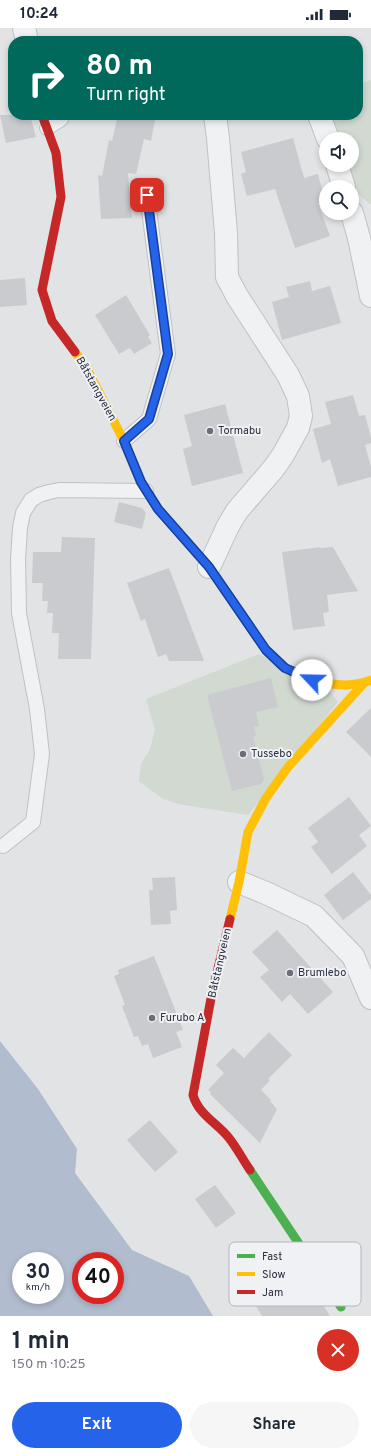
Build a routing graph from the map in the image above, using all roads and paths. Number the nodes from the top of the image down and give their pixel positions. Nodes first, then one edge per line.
1 (44, 120) edge
2 (59, 120) edge
3 (216, 120) edge
4 (321, 120) edge
5 (47, 128) junction
6 (325, 132) edge
7 (147, 195) dead end
8 (354, 220) edge
9 (371, 296) edge
10 (124, 441) junction
11 (146, 491) junction
12 (209, 567) junction
13 (368, 682) edge
14 (3, 846) dead end
15 (239, 882) junction
16 (371, 998) edge
17 (298, 1242) edge

1 - 5 street, Båtstangveien
2 - 5 lane
3 - 12 street
4 - 6 street
5 - 10 street, Båtstangveien
7 - 10 lane
8 - 9 street
10 - 11 street, Båtstangveien
11 - 12 street, Båtstangveien
11 - 14 lane
12 - 13 street, Båtstangveien
13 - 15 street, Båtstangveien
15 - 16 street
15 - 17 street, Båtstangveien

